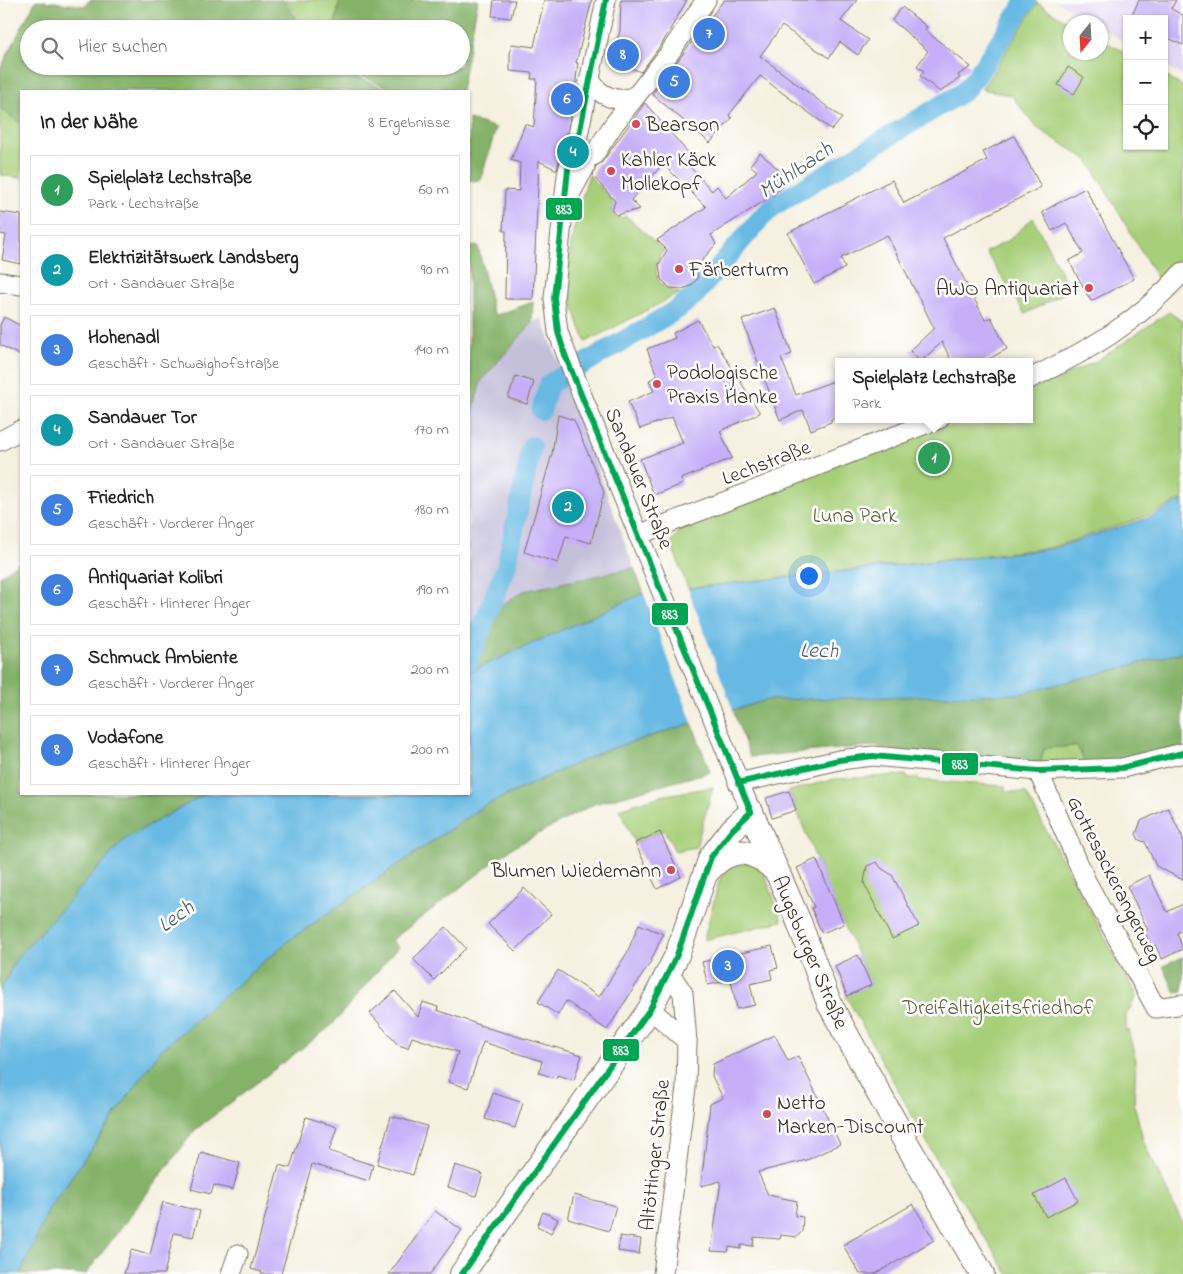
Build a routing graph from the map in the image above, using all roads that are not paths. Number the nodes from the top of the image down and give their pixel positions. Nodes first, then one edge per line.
1 (606, 0) edge
2 (706, 0) edge
3 (590, 79) junction
4 (636, 96) junction
5 (581, 152) junction
6 (1183, 272) edge
7 (0, 282) edge
8 (20, 285) edge
9 (1033, 377) edge
10 (929, 423) edge
11 (20, 431) edge
12 (0, 441) edge
13 (638, 535) junction
14 (1183, 753) edge
15 (730, 759) joint
16 (1038, 771) junction
17 (738, 782) junction
18 (751, 812) junction
19 (778, 873) junction
20 (704, 875) junction
21 (670, 972) junction
22 (1183, 1004) edge
23 (650, 1008) junction
24 (687, 1042) junction
25 (238, 1254) dead end
26 (231, 1274) edge
27 (462, 1274) edge
28 (662, 1274) edge
29 (982, 1274) edge

1 - 3 street, Sandauer Straße
2 - 4 street
3 - 4 street
3 - 5 street, Sandauer Straße
4 - 5 street
5 - 13 street, Sandauer Straße
6 - 9 street
7 - 8 street
10 - 13 street, Lechstraße
11 - 12 street
13 - 15 street, Sandauer Straße
14 - 16 street
15 - 17 street, Augsburger Straße
16 - 17 street
16 - 22 street, Gottesackerangerweg
17 - 18 street, Augsburger Straße
18 - 19 street, Augsburger Straße
18 - 20 street
19 - 20 street
19 - 29 street, Augsburger Straße
20 - 21 street
21 - 23 street
21 - 24 street, Altöttinger Straße
23 - 24 street
23 - 27 street
24 - 28 street, Altöttinger Straße
25 - 26 street

